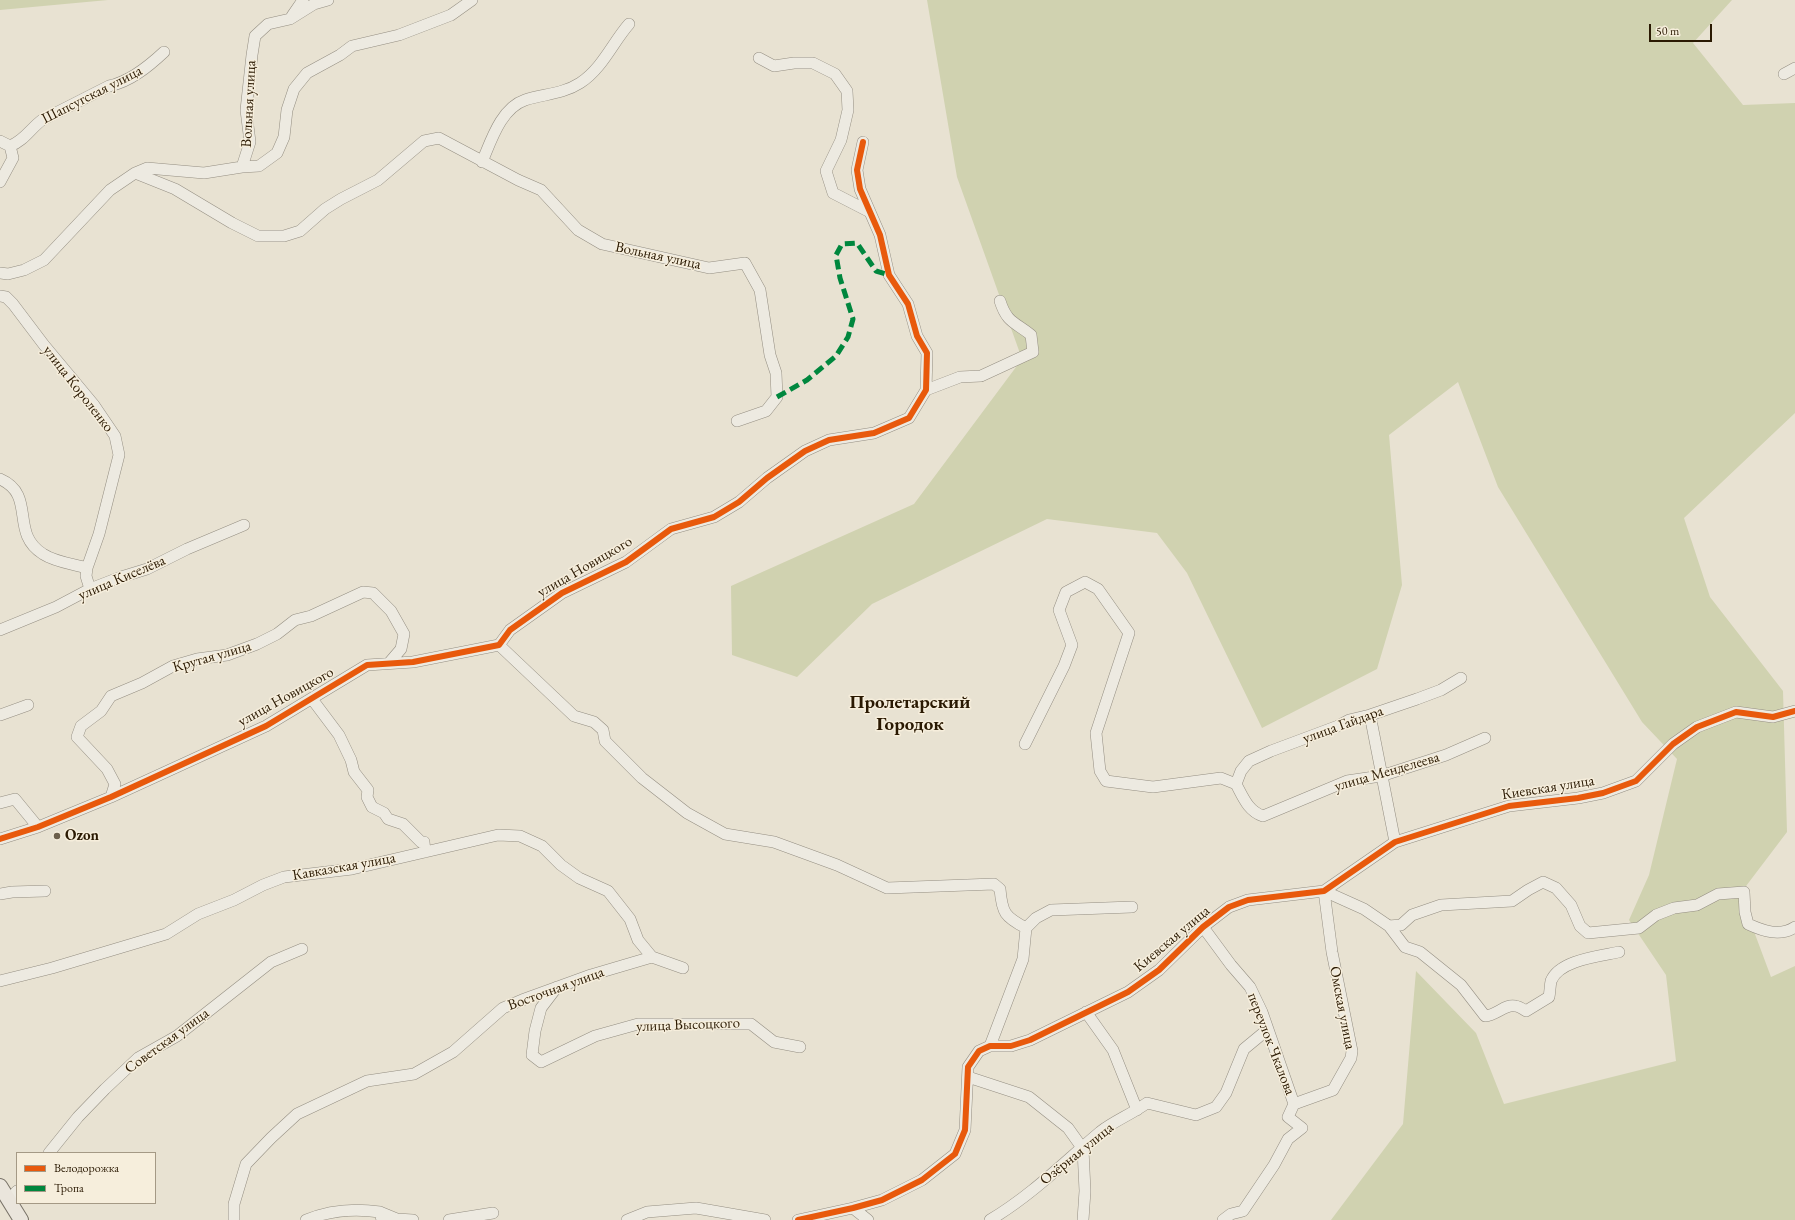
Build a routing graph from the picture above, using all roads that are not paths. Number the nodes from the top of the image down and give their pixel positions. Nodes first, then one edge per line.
1 (302, 0) edge
2 (328, 0) edge
3 (472, 0) edge
4 (290, 19) junction
5 (629, 24) dead end
6 (164, 52) dead end
7 (759, 58) dead end
8 (1795, 68) edge
9 (1784, 74) dead end
10 (863, 142) dead end
11 (5, 144) edge
12 (482, 162) junction
13 (242, 167) junction
14 (135, 173) junction
15 (0, 182) edge
16 (870, 212) junction
17 (0, 273) edge
18 (0, 296) edge
19 (1000, 301) dead end
20 (926, 390) junction
21 (737, 421) dead end
22 (0, 479) edge
23 (244, 525) dead end
24 (87, 568) junction
25 (90, 589) junction
26 (0, 630) edge
27 (499, 645) junction
28 (389, 663) junction
29 (1461, 678) dead end
30 (312, 699) junction
31 (28, 705) dead end
32 (1795, 711) edge
33 (0, 715) edge
34 (1370, 715) junction
35 (1485, 738) dead end
36 (1024, 744) dead end
37 (1381, 776) junction
38 (1236, 784) junction
39 (112, 797) junction
40 (0, 803) edge
41 (38, 827) junction
42 (0, 839) edge
43 (1395, 842) junction
44 (425, 852) junction
45 (45, 891) dead end
46 (1324, 891) junction
47 (0, 894) edge
48 (1132, 907) dead end
49 (1389, 926) junction
50 (1795, 927) edge
51 (1026, 928) junction
52 (1203, 928) junction
53 (302, 949) dead end
54 (1619, 952) dead end
55 (652, 957) junction
56 (683, 968) dead end
57 (0, 981) edge
58 (557, 987) junction
59 (1086, 1012) junction
60 (1267, 1030) junction
61 (990, 1046) junction
62 (800, 1047) dead end
63 (968, 1077) junction
64 (1294, 1104) junction
65 (1137, 1110) junction
66 (1083, 1149) junction
67 (50, 1152) edge
68 (0, 1186) edge
69 (13, 1196) edge
70 (853, 1208) junction
71 (493, 1213) dead end
72 (380, 1216) edge
73 (20, 1220) edge
74 (234, 1220) edge
75 (306, 1220) edge
76 (413, 1220) edge
77 (449, 1220) edge
78 (629, 1220) edge
79 (765, 1220) edge
80 (798, 1220) edge
81 (868, 1220) edge
82 (990, 1220) edge
83 (1083, 1220) edge
84 (1223, 1220) edge

1 - 4 street
2 - 4 street, Вольная улица
3 - 13 street, Вольная улица
4 - 13 street, Вольная улица
5 - 12 street
6 - 11 street, Шапсугская улица
7 - 16 street
8 - 9 street
10 - 16 street
11 - 15 street
12 - 14 street, Вольная улица
12 - 21 street, Вольная улица
13 - 14 street
14 - 17 street
16 - 20 street, улица Новицкого
18 - 24 street, улица Короленко
19 - 20 street
20 - 27 street, улица Новицкого
22 - 24 street
23 - 25 street, улица Киселёва
24 - 25 street, улица Короленко
25 - 26 street, улица Киселёва
27 - 28 street, улица Новицкого
27 - 51 street
28 - 30 street, улица Новицкого
28 - 39 street, Крутая улица
29 - 34 street, улица Гайдара
30 - 39 street, улица Новицкого
30 - 44 street
31 - 33 street
32 - 43 street, Киевская улица
34 - 37 street
34 - 38 street, улица Гайдара
35 - 37 street, улица Менделеева
36 - 38 street
37 - 38 street, улица Менделеева
37 - 43 street
39 - 41 street, улица Новицкого
40 - 41 street
41 - 42 street, улица Новицкого
43 - 46 street, Киевская улица
44 - 55 street, Кавказская улица
44 - 57 street, Кавказская улица
45 - 47 street
46 - 49 street
46 - 52 street, Киевская улица
46 - 64 street, Омская улица
48 - 51 street
49 - 50 street
49 - 54 street
51 - 61 street
52 - 59 street, Киевская улица
52 - 60 street, переулок Чкалова
53 - 67 street, Советская улица
55 - 56 street
55 - 58 street, Восточная улица
58 - 62 street, улица Высоцкого
58 - 74 street, Восточная улица
59 - 61 street, Киевская улица
59 - 65 street
60 - 64 street, переулок Чкалова
60 - 65 street, Озёрная улица
61 - 63 street
63 - 66 street
63 - 70 street
64 - 84 street
65 - 66 street, Озёрная улица
66 - 82 street, Озёрная улица
66 - 83 street
68 - 69 main road
69 - 73 main road
70 - 80 street
70 - 81 street
71 - 77 street
72 - 75 street
72 - 76 street
78 - 79 street

